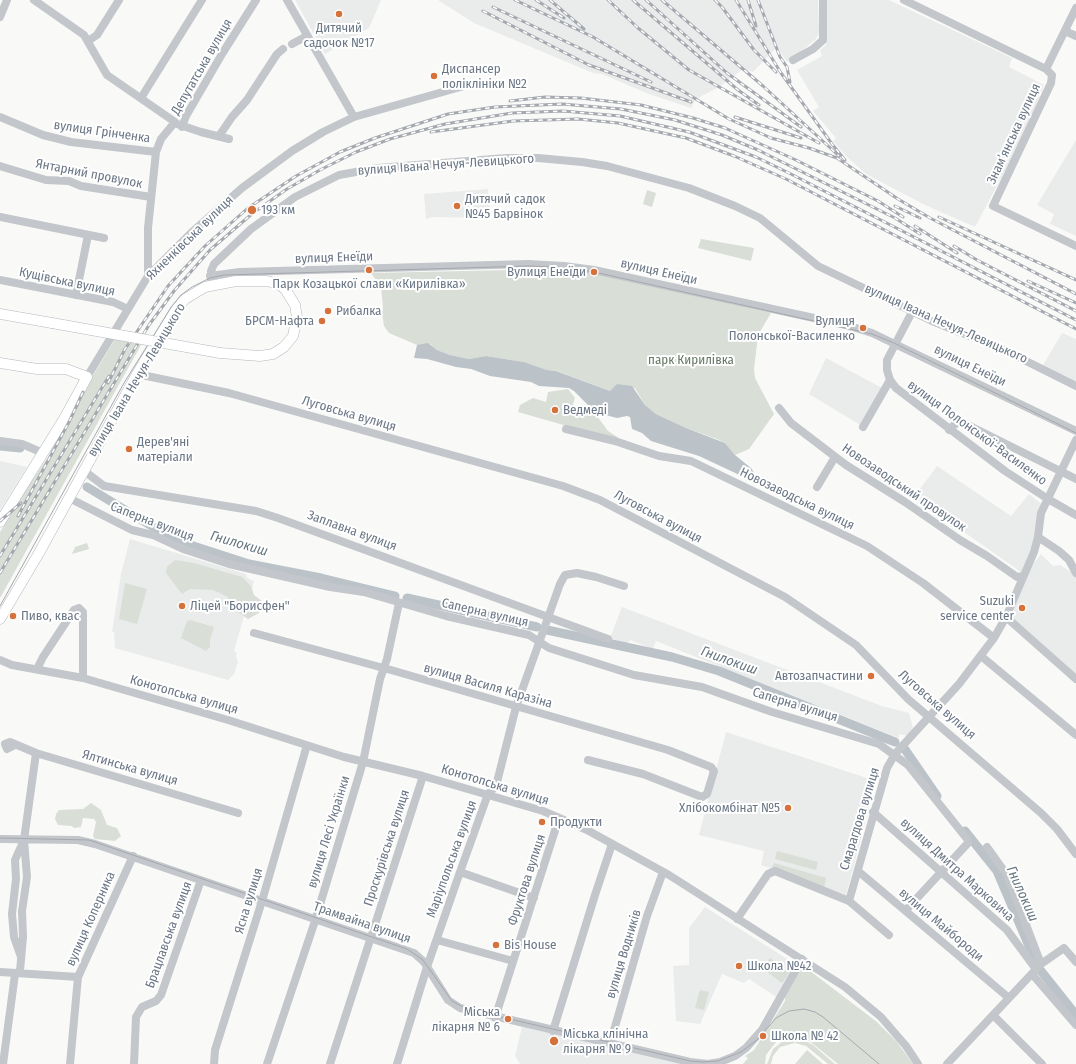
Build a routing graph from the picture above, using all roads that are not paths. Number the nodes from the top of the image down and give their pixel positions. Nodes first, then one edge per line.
1 (7, 0) edge
2 (34, 0) edge
3 (119, 0) edge
4 (202, 0) edge
5 (256, 0) edge
6 (287, 0) edge
7 (823, 0) edge
8 (904, 0) edge
9 (1076, 8) edge
10 (0, 17) edge
11 (1065, 31) junction
12 (307, 36) junction
13 (1076, 36) edge
14 (88, 41) junction
15 (292, 44) dead end
16 (283, 49) dead end
17 (793, 60) dead end
18 (1046, 69) junction
19 (464, 86) dead end
20 (141, 98) junction
21 (0, 117) edge
22 (354, 117) junction
23 (178, 124) junction
24 (219, 136) junction
25 (229, 139) dead end
26 (156, 152) junction
27 (0, 166) edge
28 (151, 197) junction
29 (0, 217) edge
30 (88, 235) junction
31 (104, 238) dead end
32 (1076, 246) edge
33 (148, 276) junction
34 (0, 280) edge
35 (211, 280) junction
36 (76, 295) junction
37 (128, 309) junction
38 (912, 312) junction
39 (0, 314) edge
40 (895, 342) junction
41 (0, 363) edge
42 (137, 374) junction
43 (87, 377) junction
44 (890, 380) junction
45 (1076, 386) edge
46 (779, 408) dead end
47 (863, 427) dead end
48 (566, 429) dead end
49 (949, 430) junction
50 (1076, 431) edge
51 (1076, 440) edge
52 (0, 441) edge
53 (43, 453) junction
54 (835, 457) junction
55 (83, 470) junction
56 (1062, 471) junction
57 (1076, 479) edge
58 (817, 487) dead end
59 (68, 498) junction
60 (1048, 499) junction
61 (1076, 515) edge
62 (0, 522) edge
63 (1038, 537) junction
64 (1076, 573) edge
65 (1023, 576) junction
66 (624, 586) dead end
67 (400, 603) junction
68 (548, 617) junction
69 (1006, 617) junction
70 (0, 619) edge
71 (254, 632) dead end
72 (994, 638) junction
73 (608, 639) dead end
74 (539, 641) junction
75 (981, 656) junction
76 (0, 660) edge
77 (37, 669) junction
78 (383, 669) junction
79 (83, 678) junction
80 (1076, 679) edge
81 (516, 707) junction
82 (930, 716) junction
83 (1076, 736) edge
84 (15, 745) dead end
85 (307, 745) junction
86 (36, 753) junction
87 (895, 754) junction
88 (588, 760) dead end
89 (363, 762) junction
90 (423, 776) junction
91 (488, 794) junction
92 (873, 812) junction
93 (238, 813) dead end
94 (559, 818) junction
95 (0, 839) edge
96 (24, 841) junction
97 (612, 844) junction
98 (987, 847) dead end
99 (1076, 854) edge
100 (133, 856) junction
101 (858, 871) junction
102 (460, 872) junction
103 (663, 872) junction
104 (942, 872) junction
105 (201, 880) junction
106 (534, 898) junction
107 (262, 901) junction
108 (849, 901) junction
109 (906, 910) junction
110 (316, 919) junction
111 (737, 919) junction
112 (889, 935) dead end
113 (370, 938) junction
114 (437, 940) junction
115 (21, 958) junction
116 (802, 958) junction
117 (513, 961) junction
118 (1076, 962) edge
119 (427, 967) junction
120 (1036, 969) junction
121 (0, 972) edge
122 (16, 974) junction
123 (78, 977) junction
124 (1009, 998) junction
125 (993, 1015) junction
126 (495, 1017) junction
127 (1076, 1025) edge
128 (553, 1030) junction
129 (610, 1043) junction
130 (3, 1064) edge
131 (70, 1064) edge
132 (134, 1064) edge
133 (214, 1064) edge
134 (267, 1064) edge
135 (330, 1064) edge
136 (397, 1064) edge
137 (918, 1064) edge
138 (947, 1064) edge
139 (1042, 1064) edge

1 - 10 street
2 - 14 street
3 - 14 street
4 - 20 street
5 - 23 street, Депутатська вулиця
6 - 12 street
7 - 17 street
8 - 18 street
9 - 11 street, Знамʼянська вулиця
11 - 13 street
11 - 18 street, Знамʼянська вулиця
12 - 15 street
12 - 22 street
14 - 20 street
16 - 24 street
18 - 32 street, Знамʼянська вулиця
19 - 22 street, Яхненківська вулиця
20 - 23 street
21 - 26 street, вулиця Грінченка
22 - 33 street, Яхненківська вулиця
23 - 24 street
23 - 26 street, Депутатська вулиця
24 - 25 street
26 - 28 street
27 - 28 street, Янтарний провулок
28 - 33 street
29 - 30 street
30 - 31 street
30 - 36 street
33 - 37 street, Яхненківська вулиця
34 - 36 street, Кущівська вулиця
35 - 38 street, вулиця Івана Нечуя-Левицького
35 - 39 main road, bridge
35 - 40 street, вулиця Енеїди
35 - 42 main road, вулиця Івана Нечуя-Левицького
36 - 37 street, Кущівська вулиця
37 - 43 street, Яхненківська вулиця
38 - 40 street, вулиця Полонської-Василенко
38 - 45 street, вулиця Івана Нечуя-Левицького
40 - 44 street, вулиця Полонської-Василенко
40 - 50 street, вулиця Енеїди
41 - 43 main road
42 - 55 main road, вулиця Івана Нечуя-Левицького
42 - 82 street, Луговська вулиця
43 - 53 main road, Яхненківська вулиця
44 - 47 street
44 - 49 street, вулиця Полонської-Василенко
46 - 54 street, Новозаводський провулок
48 - 72 street, Новозаводська вулиця
49 - 56 street
49 - 60 street, вулиця Полонської-Василенко
51 - 56 street, Смарагдова вулиця
52 - 53 street
53 - 62 main road, Яхненківська вулиця
54 - 58 street
54 - 65 street, Новозаводський провулок
55 - 59 main road, вулиця Івана Нечуя-Левицького
55 - 68 street, Заплавна вулиця
56 - 57 street
56 - 60 street, Смарагдова вулиця
59 - 67 street, Саперна вулиця
59 - 70 main road, вулиця Івана Нечуя-Левицького
60 - 61 street, вулиця Полонської-Василенко
60 - 63 street, Смарагдова вулиця
63 - 64 street
63 - 65 street, Смарагдова вулиця
65 - 69 street, Смарагдова вулиця
66 - 68 street, Маріупольська вулиця
67 - 74 street, Саперна вулиця
67 - 78 street, вулиця Лесі Українки
68 - 73 street, Заплавна вулиця
68 - 74 street, Маріупольська вулиця
69 - 72 street, Смарагдова вулиця
69 - 80 street
71 - 78 street, вулиця Василя Каразіна
72 - 75 street, Смарагдова вулиця
74 - 81 street, Маріупольська вулиця
74 - 87 street, Саперна вулиця
75 - 82 street, Смарагдова вулиця
75 - 83 street
76 - 77 street, Конотопська вулиця
77 - 79 street, Конотопська вулиця
77 - 79 street
78 - 81 street, вулиця Василя Каразіна
78 - 89 street, вулиця Лесі Українки
79 - 85 street, Конотопська вулиця
81 - 88 street, вулиця Василя Каразіна
81 - 91 street, Маріупольська вулиця
82 - 87 street, Смарагдова вулиця
82 - 99 street, Луговська вулиця
84 - 86 street, Ялтинська вулиця
85 - 89 street, Конотопська вулиця
85 - 107 street, Ясна вулиця
86 - 93 street, Ялтинська вулиця
86 - 96 street
87 - 92 street, Смарагдова вулиця
87 - 104 street, Саперна вулиця
89 - 90 street, Конотопська вулиця
89 - 110 street, вулиця Лесі Українки
90 - 91 street, Конотопська вулиця
90 - 113 street, Проскурівська вулиця
91 - 94 street, Конотопська вулиця
91 - 102 street, Маріупольська вулиця
92 - 101 street, Смарагдова вулиця
92 - 104 street, вулиця Дмитра Марковича
94 - 97 street, Конотопська вулиця
94 - 106 street, Фруктова вулиця
95 - 96 street, Трамвайна вулиця
96 - 100 street, Трамвайна вулиця
96 - 115 street
96 - 115 street
97 - 103 street, Конотопська вулиця
97 - 128 street
98 - 120 street
100 - 105 street, Трамвайна вулиця
100 - 123 street, вулиця Коперника
101 - 108 street, Смарагдова вулиця
101 - 109 street, вулиця Майбороди
102 - 106 street
102 - 114 street, Маріупольська вулиця
103 - 111 street, Конотопська вулиця
103 - 129 street, вулиця Водників
104 - 109 street
104 - 120 street, вулиця Дмитра Марковича
105 - 107 street, Трамвайна вулиця
105 - 132 street, Брацлавська вулиця
106 - 117 street, Фруктова вулиця
107 - 110 street, Трамвайна вулиця
107 - 133 street, Ясна вулиця
108 - 111 street
108 - 112 street
109 - 124 street, вулиця Майбороди
110 - 113 street, Трамвайна вулиця
110 - 134 street, вулиця Лесі Українки
111 - 116 street, Конотопська вулиця
113 - 119 street, Трамвайна вулиця
113 - 135 street, Проскурівська вулиця
114 - 117 street
114 - 119 street, Маріупольська вулиця
115 - 122 street
116 - 129 street, Трамвайна вулиця
116 - 137 street, Конотопська вулиця
117 - 126 street, Фруктова вулиця
118 - 120 street
119 - 126 street, Трамвайна вулиця
119 - 136 street, Маріупольська вулиця
120 - 124 street
120 - 127 street
121 - 122 street
122 - 123 street
122 - 130 street
123 - 131 street, вулиця Коперника
124 - 125 street
125 - 138 street
125 - 139 street
126 - 128 street, Трамвайна вулиця
128 - 129 street, Трамвайна вулиця

